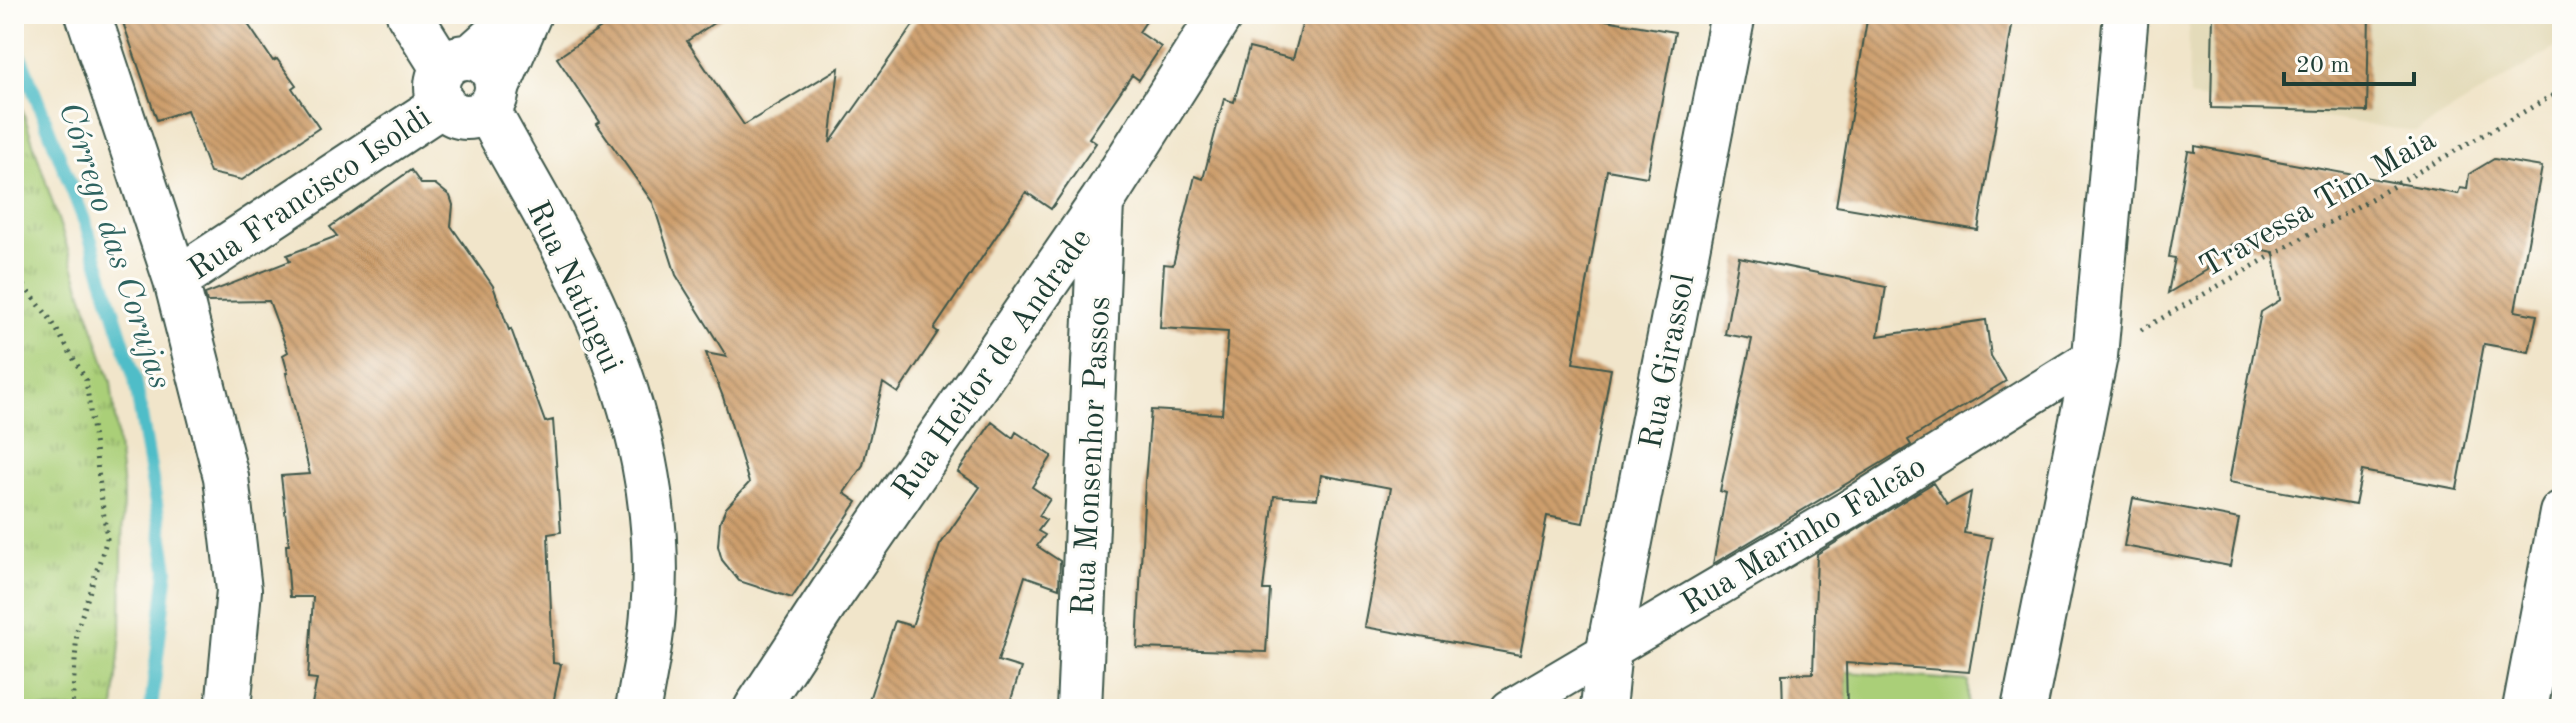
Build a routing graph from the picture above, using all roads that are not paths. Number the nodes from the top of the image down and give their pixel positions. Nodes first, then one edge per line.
1 (88, 14) edge
2 (409, 14) edge
3 (519, 14) edge
4 (529, 14) edge
5 (1221, 14) edge
6 (1733, 14) edge
7 (2126, 14) edge
8 (468, 85) junction
9 (1101, 203) junction
10 (176, 280) junction
11 (2095, 356) junction
12 (2562, 513) edge
13 (1609, 649) junction
14 (228, 709) edge
15 (638, 709) edge
16 (756, 709) edge
17 (1079, 709) edge
18 (1510, 709) edge
19 (1603, 709) edge
20 (2024, 709) edge
21 (2525, 709) edge

1 - 10 street
2 - 8 street, Rua Natingui
3 - 8 street, Rua Francisco Isoldi
4 - 8 street
5 - 9 street, Rua Heitor de Andrade
6 - 13 street, Rua Girassol
7 - 11 street
8 - 10 street, Rua Francisco Isoldi
8 - 15 street, Rua Natingui
9 - 16 street, Rua Heitor de Andrade
9 - 17 street, Rua Monsenhor Passos
10 - 14 street
11 - 13 street, Rua Marinho Falcão
11 - 20 street
12 - 21 street
13 - 18 street, Rua Marinho Falcão
13 - 19 street, Rua Girassol

